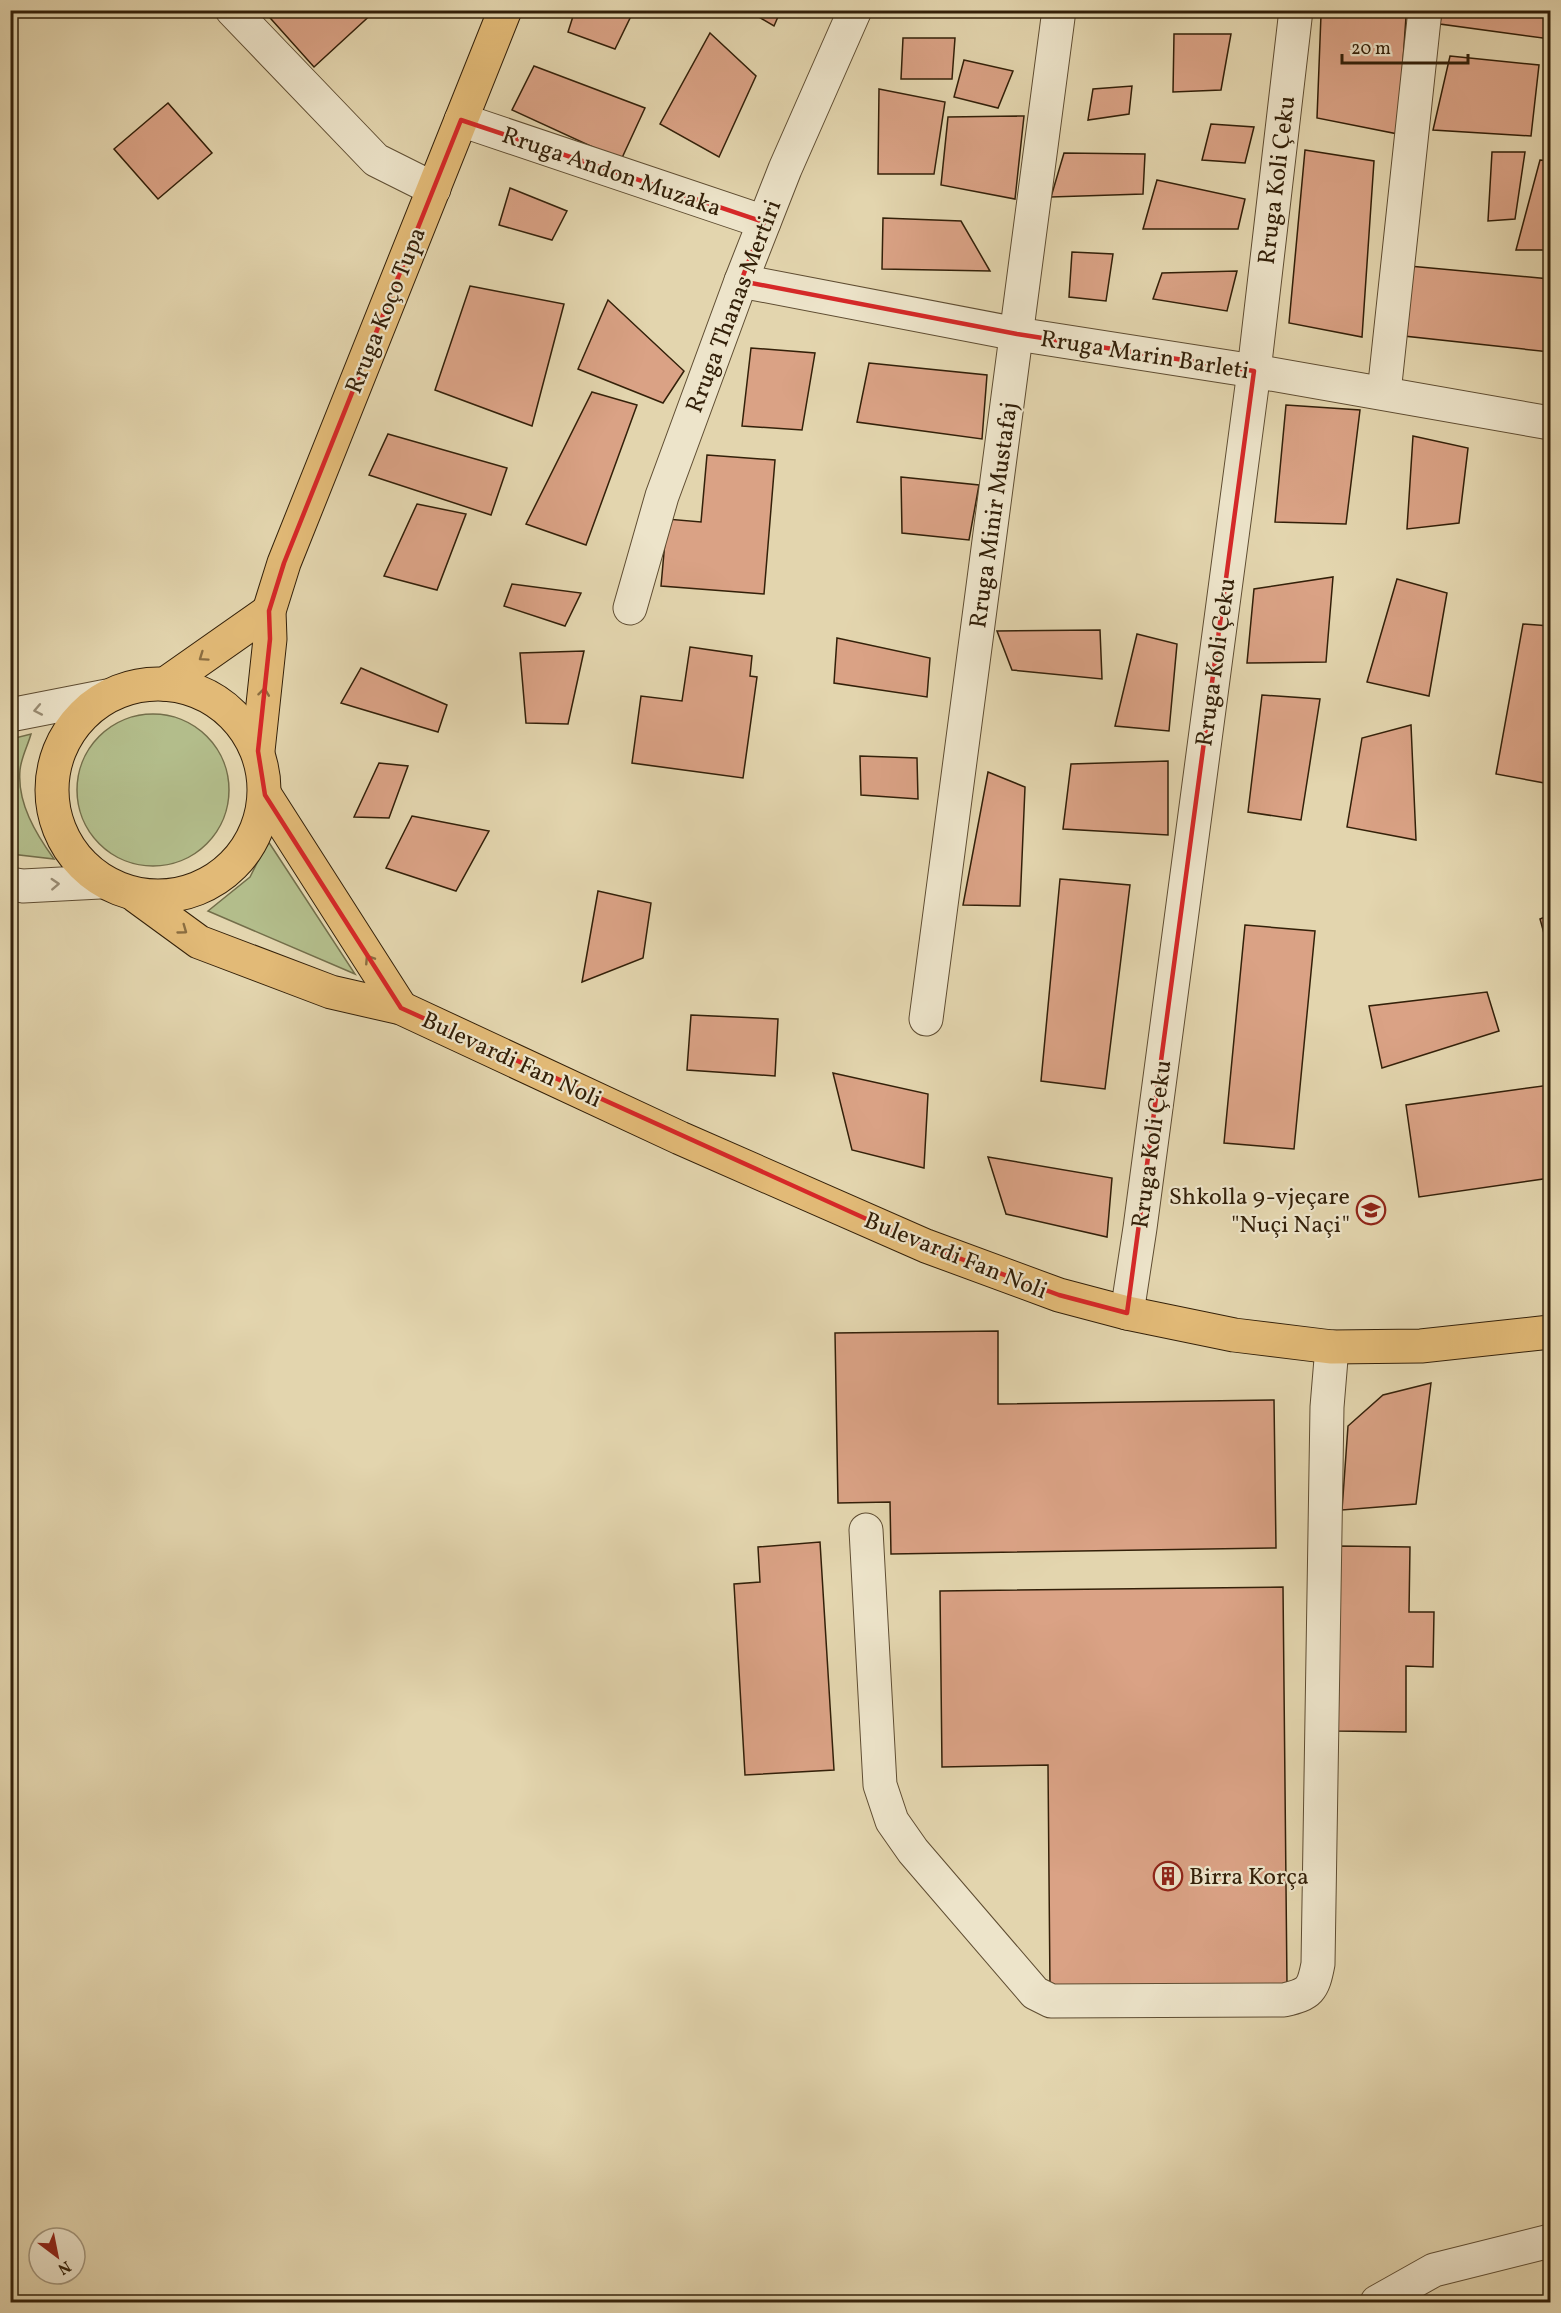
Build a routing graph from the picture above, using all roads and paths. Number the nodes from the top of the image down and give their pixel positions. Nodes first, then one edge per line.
1 (232, 10) edge
2 (504, 10) edge
3 (855, 10) edge
4 (1059, 10) edge
5 (1296, 10) edge
6 (1425, 10) edge
7 (461, 120) junction
8 (434, 189) junction
9 (764, 222) junction
10 (741, 281) junction
11 (1017, 334) junction
12 (1254, 370) junction
13 (1384, 393) junction
14 (1551, 423) edge
15 (630, 608) dead end
16 (269, 612) junction
17 (165, 684) junction
18 (107, 696) junction
19 (10, 715) edge
20 (258, 750) junction
21 (265, 795) junction
22 (100, 882) junction
23 (10, 884) edge
24 (136, 896) junction
25 (401, 1008) junction
26 (926, 1019) dead end
27 (1127, 1313) junction
28 (1551, 1332) edge
29 (1332, 1347) junction
30 (866, 1530) dead end
31 (1551, 2241) edge
32 (1377, 2302) edge

1 - 8 street
2 - 7 main road, Rruga Koço Tupa
3 - 9 street, Rruga Thanas Mertiri
4 - 11 street, Rruga Minir Mustafaj
5 - 12 street, Rruga Koli Çeku
6 - 13 street
7 - 8 main road, Rruga Koço Tupa
7 - 9 street, Rruga Andon Muzaka
8 - 16 main road, Rruga Koço Tupa
9 - 10 street, Rruga Thanas Mertiri
10 - 11 street, Rruga Marin Barleti
10 - 15 street, Rruga Thanas Mertiri
11 - 12 street, Rruga Marin Barleti
11 - 26 street, Rruga Minir Mustafaj
12 - 13 street, Rruga Marin Barleti
12 - 27 street, Rruga Koli Çeku
13 - 14 street, Rruga Marin Barleti
16 -> 17 main road
20 -> 16 main road, Rruga Koço Tupa
17 - 18 main road
17 - 20 main road
18 -> 19 street
18 - 22 main road
20 - 21 main road
21 - 24 main road
25 -> 21 main road, Bulevardi Fan Noli
23 -> 22 street
22 - 24 main road
24 -> 25 main road, Bulevardi Fan Noli
25 - 27 main road, Bulevardi Fan Noli
27 - 29 main road, Bulevardi Fan Noli
28 - 29 main road, Bulevardi Fan Noli
29 - 30 street
31 - 32 street

